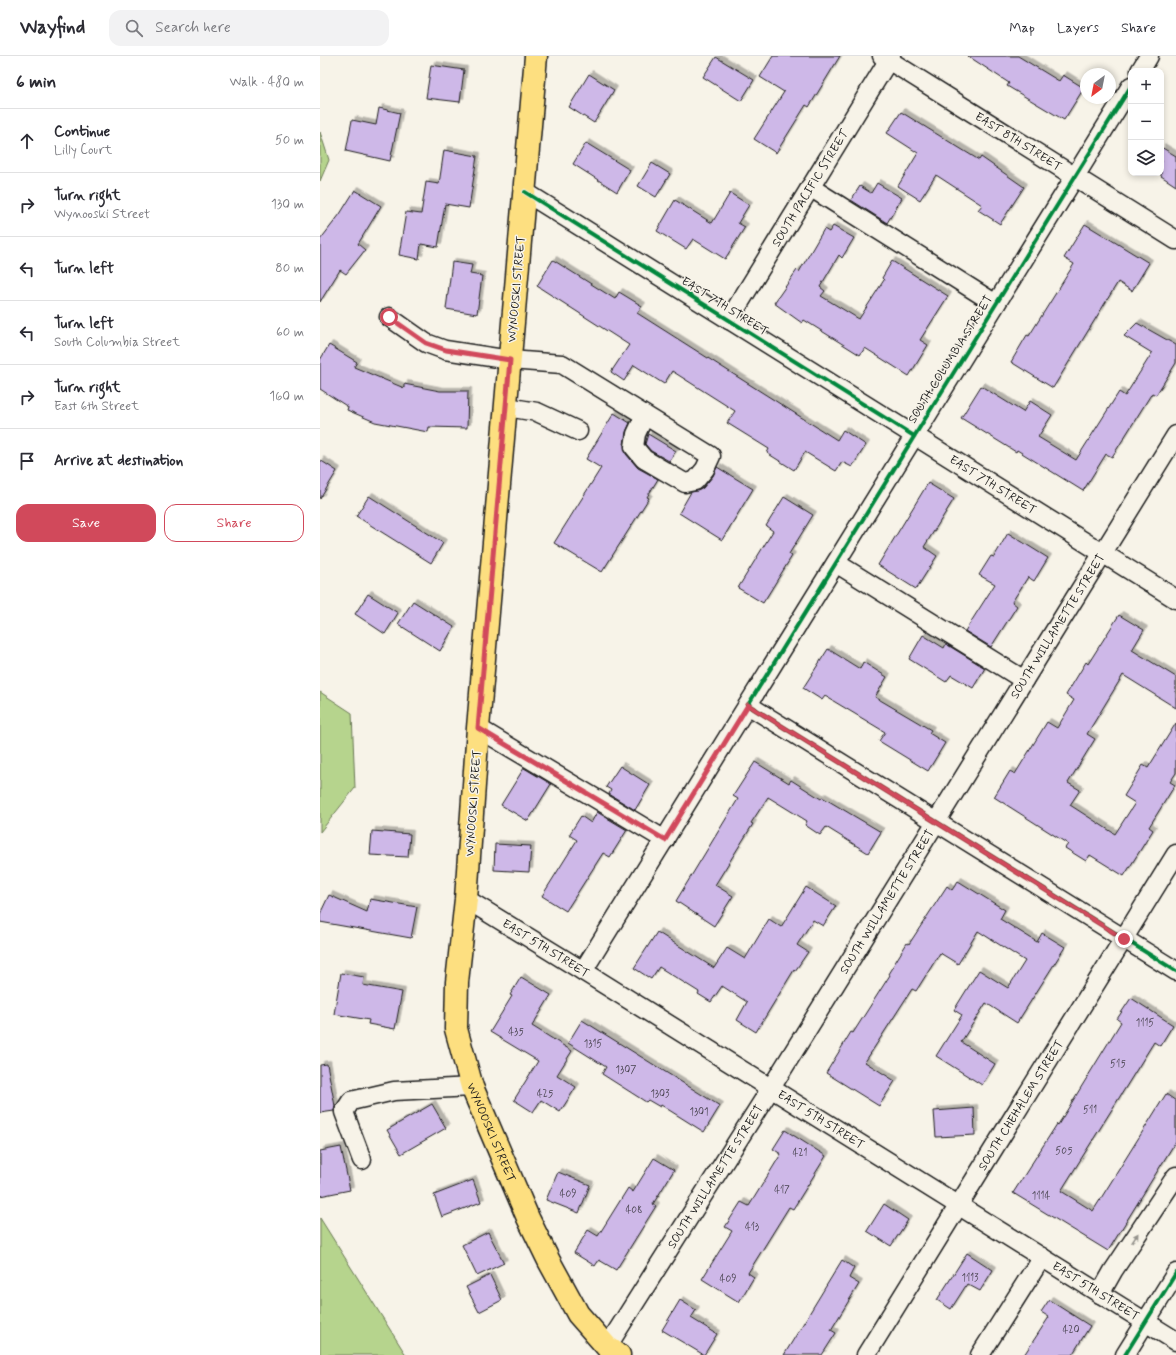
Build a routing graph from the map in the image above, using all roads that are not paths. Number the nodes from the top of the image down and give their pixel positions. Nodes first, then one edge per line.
1 (536, 56) edge
2 (1149, 56) edge
3 (887, 57) edge
4 (1142, 68) edge
5 (1128, 91) edge
6 (1075, 177) junction
7 (810, 187) junction
8 (525, 192) junction
9 (1176, 240) edge
10 (996, 304) junction
11 (389, 317) dead end
12 (728, 320) junction
13 (510, 360) junction
14 (506, 407) junction
15 (645, 415) dead end
16 (578, 431) dead end
17 (1176, 435) edge
18 (914, 436) junction
19 (1103, 554) junction
20 (836, 563) junction
21 (1176, 599) edge
22 (1024, 680) junction
23 (748, 705) junction
24 (478, 728) junction
25 (936, 822) junction
26 (665, 840) junction
27 (1176, 854) edge
28 (466, 899) junction
29 (1124, 939) junction
30 (583, 971) junction
31 (1176, 971) edge
32 (472, 1087) junction
33 (771, 1088) junction
34 (362, 1160) dead end
35 (1176, 1176) edge
36 (958, 1205) junction
37 (1042, 1257) junction
38 (1176, 1273) edge
39 (1100, 1294) junction
40 (1145, 1322) junction
41 (1176, 1341) edge
42 (613, 1351) edge
43 (866, 1355) edge
44 (980, 1355) edge
45 (1125, 1355) edge

1 - 8 main road, WYNOOSKI STREET
2 - 4 street
3 - 6 street, EAST 8TH STREET
3 - 7 street, SOUTH PACIFIC STREET
5 - 6 street, SOUTH COLUMBIA STREET
6 - 9 street, EAST 8TH STREET
6 - 10 street, SOUTH COLUMBIA STREET
7 - 10 street
7 - 12 street, SOUTH PACIFIC STREET
8 - 12 street, EAST 7TH STREET
8 - 13 main road, WYNOOSKI STREET
10 - 18 street, SOUTH COLUMBIA STREET
11 - 13 street
12 - 18 street, EAST 7TH STREET
13 - 14 main road, WYNOOSKI STREET
13 - 15 street
14 - 16 street
14 - 24 main road, WYNOOSKI STREET
17 - 19 street, SOUTH WILLAMETTE STREET
18 - 19 street, EAST 7TH STREET
18 - 20 street, SOUTH COLUMBIA STREET
19 - 21 street, EAST 7TH STREET
19 - 22 street, SOUTH WILLAMETTE STREET
20 - 22 street
20 - 23 street, SOUTH COLUMBIA STREET
22 - 25 street, SOUTH WILLAMETTE STREET
23 - 25 street
23 - 26 street, SOUTH COLUMBIA STREET
24 - 26 street
24 - 28 main road, WYNOOSKI STREET
25 - 29 street
25 - 33 street, SOUTH WILLAMETTE STREET
26 - 30 street, SOUTH COLUMBIA STREET
27 - 29 street, SOUTH CHEHALEM STREET
28 - 30 street, EAST 5TH STREET
28 - 32 main road, WYNOOSKI STREET
29 - 31 street
29 - 36 street, SOUTH CHEHALEM STREET
30 - 33 street, EAST 5TH STREET
32 - 34 street
32 - 42 main road, WYNOOSKI STREET
33 - 36 street, EAST 5TH STREET
33 - 42 street, SOUTH WILLAMETTE STREET
39 -> 35 street
36 - 37 street, EAST 5TH STREET
36 - 43 street, SOUTH CHEHALEM STREET
37 - 39 street, EAST 5TH STREET
37 - 44 street
38 - 40 street
39 - 40 street, EAST 5TH STREET
40 - 41 street, EAST 5TH STREET
40 - 45 street

